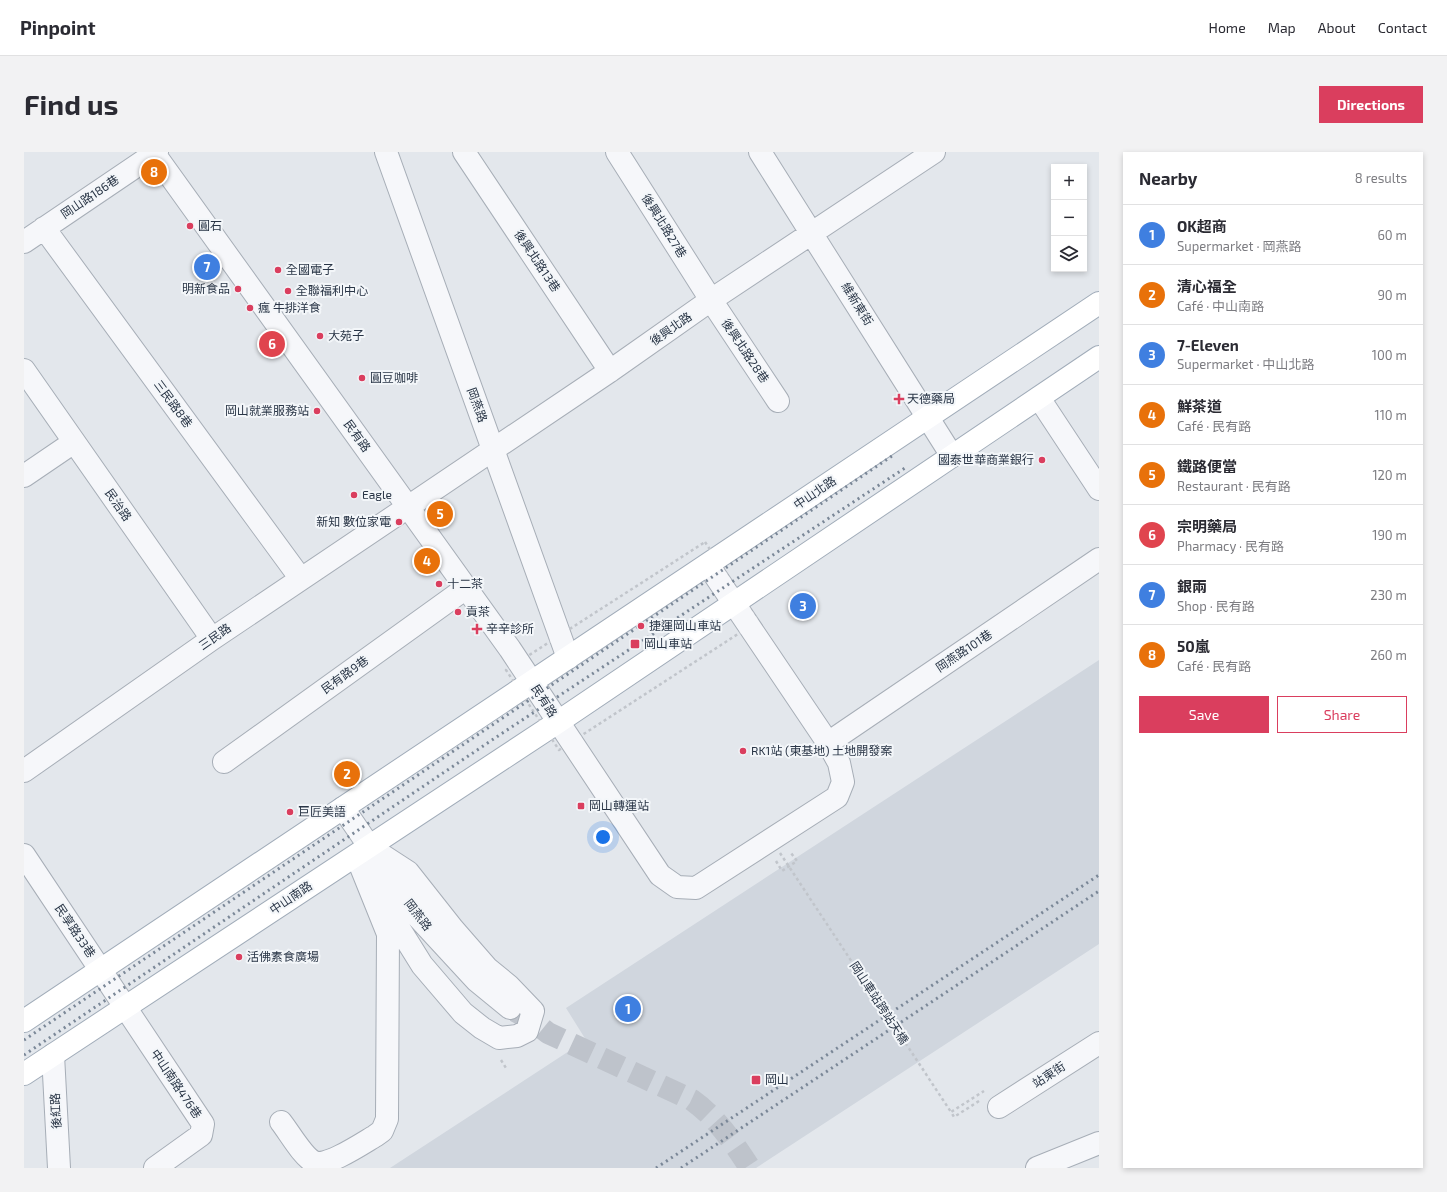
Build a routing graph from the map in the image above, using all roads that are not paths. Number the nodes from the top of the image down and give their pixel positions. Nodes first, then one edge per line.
1 (155, 152) edge
2 (386, 152) edge
3 (464, 152) edge
4 (618, 152) edge
5 (760, 152) edge
6 (934, 152) edge
7 (44, 228) junction
8 (812, 233) junction
9 (24, 242) edge
10 (711, 300) junction
11 (1099, 303) edge
12 (1099, 357) edge
13 (24, 370) edge
14 (610, 371) junction
15 (1039, 398) junction
16 (778, 402) dead end
17 (928, 417) junction
18 (74, 442) junction
19 (493, 449) junction
20 (952, 456) junction
21 (24, 476) edge
22 (1099, 489) edge
23 (408, 506) junction
24 (1099, 559) edge
25 (708, 565) junction
26 (301, 579) junction
27 (466, 588) junction
28 (734, 603) junction
29 (212, 639) junction
30 (568, 658) junction
31 (532, 683) junction
32 (558, 722) junction
33 (828, 743) junction
34 (224, 762) dead end
35 (24, 772) edge
36 (343, 808) junction
37 (368, 846) junction
38 (24, 855) edge
39 (361, 867) junction
40 (101, 969) junction
41 (125, 1008) junction
42 (510, 1008) tunnel mouth
43 (24, 1021) edge
44 (1099, 1043) edge
45 (53, 1055) junction
46 (24, 1074) edge
47 (992, 1102) road end
48 (281, 1122) dead end
49 (1099, 1143) edge
50 (1042, 1167) edge
51 (59, 1168) edge
52 (155, 1168) edge

1 - 7 street, 岡山路186巷
1 - 23 street, 民有路
2 - 19 street, 岡燕路
3 - 14 street, 後興北路13巷
4 - 10 street, 後興北路27巷
5 - 8 street, 維新東街
6 - 8 street, 後興北路
7 - 9 street, 岡山路186巷
7 - 26 street, 三民路8巷
8 - 10 street, 後興北路
8 - 17 street, 維新東街
10 - 14 street, 後興北路
10 - 16 street, 後興北路28巷
11 - 17 main road, 中山北路
12 - 15 main road
13 - 18 street, 民治路
14 - 19 street, 後興北路
15 - 20 main road
15 - 22 street
17 - 20 street, 維新東街
17 - 25 main road, 中山北路
18 - 21 street
18 - 29 street, 民治路
19 - 23 street, 後興北路
19 - 30 street, 岡燕路
20 - 28 main road
23 - 26 street, 三民路
23 - 27 street, 民有路
24 - 33 street, 岡燕路101巷
25 - 28 street, 民有路
25 - 30 main road, 中山北路
26 - 29 street, 三民路
27 - 31 street, 民有路
27 - 34 street, 民有路9巷
28 - 32 main road
28 - 33 street, 民有路
29 - 35 street, 三民路
30 - 31 main road, 中山北路
31 - 32 street, 民有路
31 - 36 main road
32 - 33 street, 民有路
32 - 37 main road, 中山南路
36 - 37 street, 岡燕路
36 - 40 main road
37 - 39 street
37 - 39 street
37 - 41 main road, 中山南路
37 - 42 street, 岡燕路
38 - 40 street, 民享路33巷
39 - 48 street
40 - 41 street, 民享路33巷
40 - 43 main road
41 - 45 main road, 中山南路
41 - 52 street, 中山南路476巷
44 - 47 street, 站東街
45 - 46 main road, 中山南路
45 - 51 street, 後紅路
49 - 50 street

